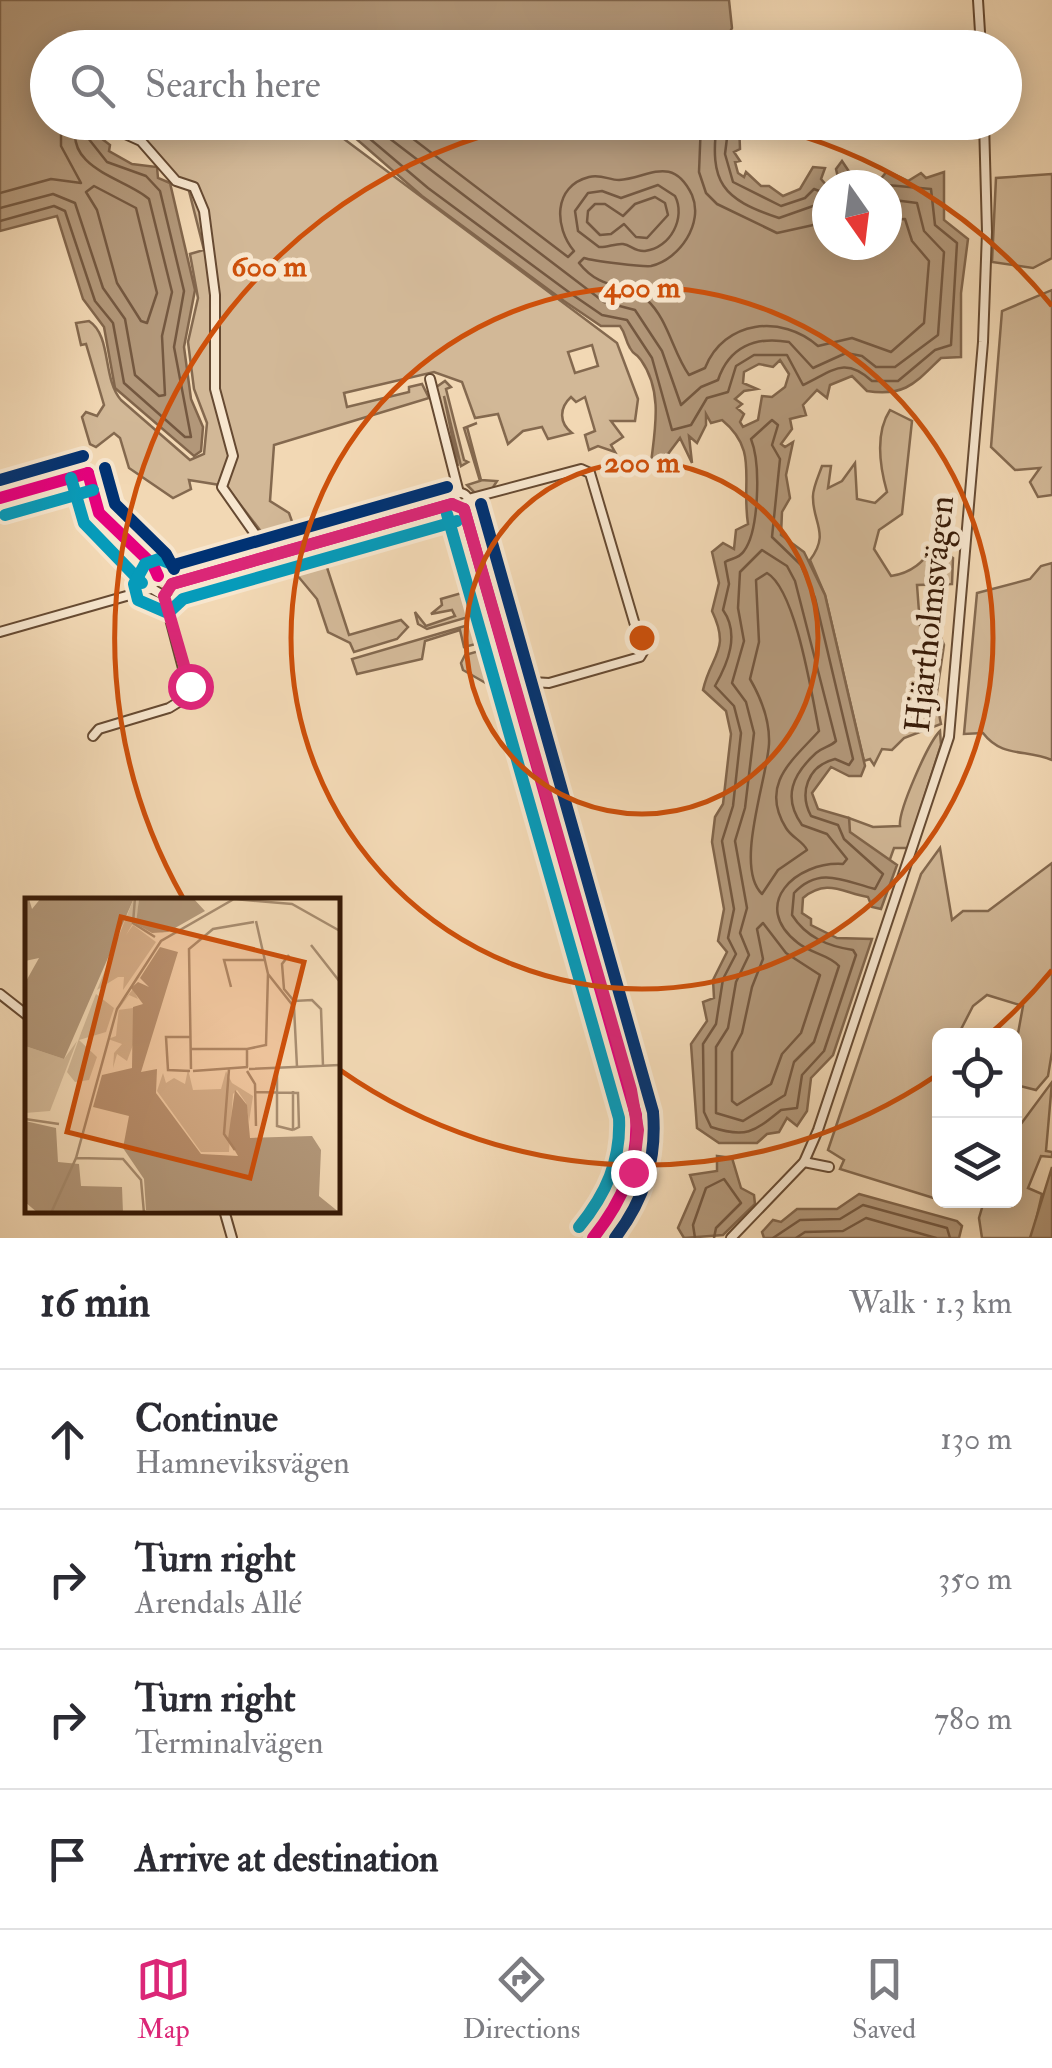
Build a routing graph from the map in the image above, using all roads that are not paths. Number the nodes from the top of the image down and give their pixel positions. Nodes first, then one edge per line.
1 (978, 0) edge
2 (980, 30) edge
3 (140, 140) edge
4 (984, 140) edge
5 (430, 380) dead end
6 (459, 493) junction
7 (468, 499) junction
8 (452, 504) junction
9 (464, 509) junction
10 (260, 558) junction
11 (172, 584) junction
12 (152, 589) junction
13 (164, 596) junction
14 (0, 632) edge
15 (514, 681) junction
16 (93, 736) dead end
17 (0, 994) edge
18 (25, 1014) edge
19 (804, 1162) junction
20 (829, 1167) dead end
21 (225, 1213) edge
22 (232, 1238) edge
23 (593, 1238) edge
24 (730, 1238) edge

1 - 2 street
3 - 10 street
4 - 19 street, Hjärtholmsvägen
5 - 6 street
6 - 7 street
6 - 8 street
7 - 9 street
7 - 15 street
8 - 9 street
8 - 10 street
9 - 15 street
10 - 11 street
11 - 12 street
11 - 13 street
12 - 13 street
12 - 14 street
13 - 16 street
15 - 23 street
17 - 18 street
19 - 20 street
19 - 24 street, Hjärtholmsvägen
21 - 22 street

